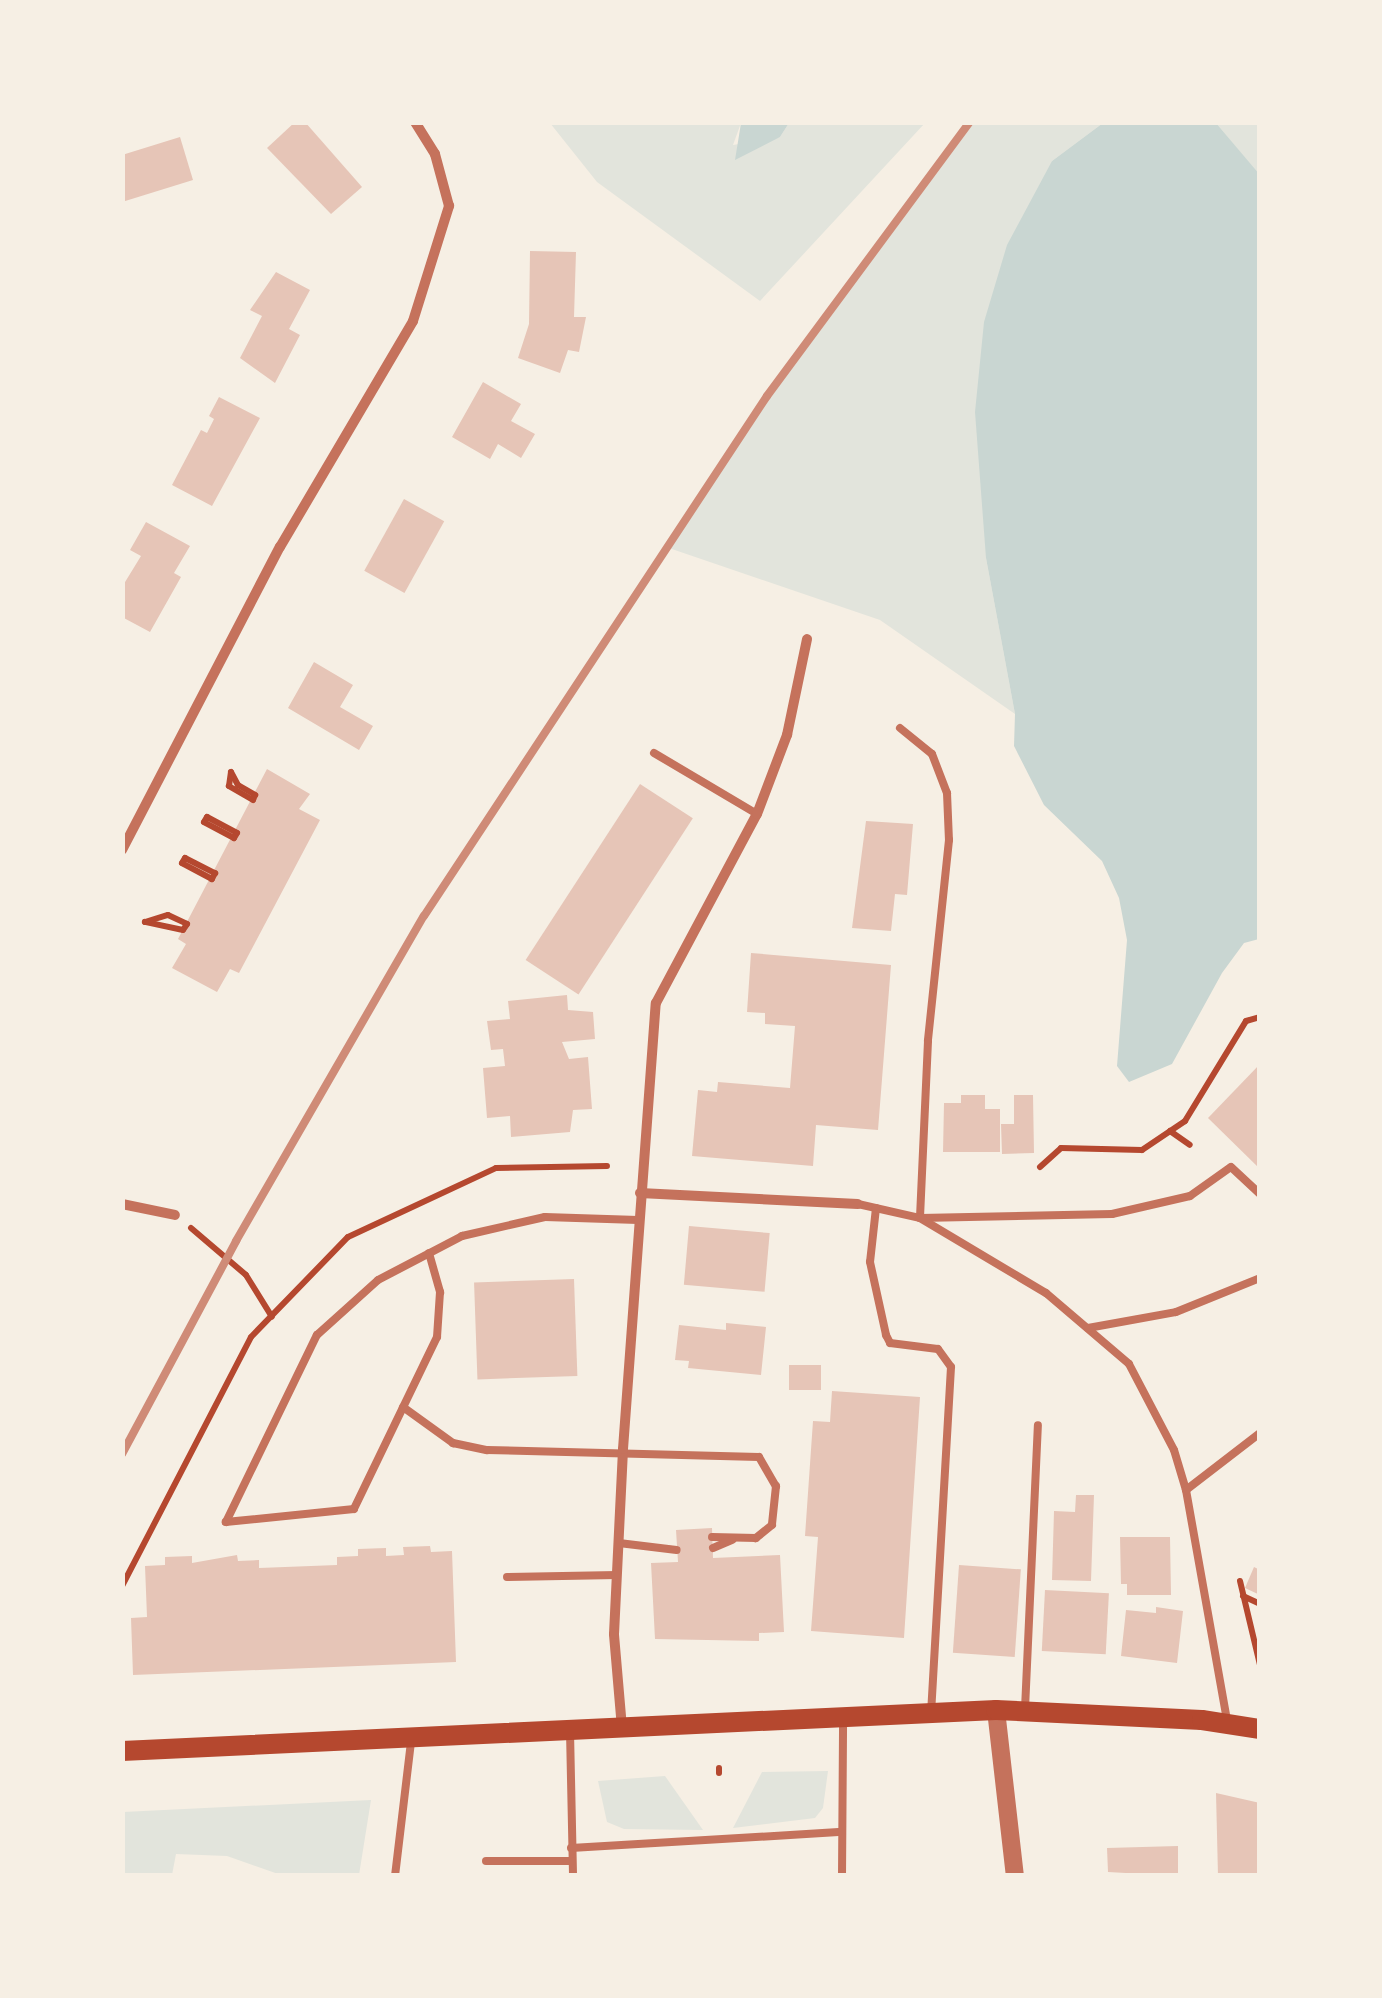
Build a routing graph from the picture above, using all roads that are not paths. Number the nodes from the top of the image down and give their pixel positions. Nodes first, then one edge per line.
1 (415, 122) edge
2 (806, 639) dead end
3 (900, 728) dead end
4 (654, 753) dead end
5 (756, 814) junction
6 (122, 850) edge
7 (640, 1193) junction
8 (1260, 1194) edge
9 (122, 1204) edge
10 (858, 1204) joint
11 (876, 1208) junction
12 (175, 1215) road end
13 (920, 1218) junction
14 (638, 1220) junction
15 (429, 1254) junction
16 (1260, 1278) edge
17 (1088, 1328) junction
18 (403, 1407) junction
19 (1038, 1425) dead end
20 (1260, 1433) edge
21 (623, 1449) junction
22 (1186, 1490) junction
23 (712, 1536) dead end
24 (677, 1538) dead end
25 (732, 1540) junction
26 (618, 1544) junction
27 (665, 1544) junction
28 (712, 1548) dead end
29 (678, 1550) dead end
30 (617, 1575) junction
31 (507, 1577) dead end
32 (1025, 1709) junction
33 (996, 1710) junction
34 (931, 1712) junction
35 (843, 1716) junction
36 (1227, 1722) junction
37 (622, 1729) junction
38 (1260, 1729) edge
39 (570, 1730) junction
40 (411, 1735) junction
41 (122, 1751) edge
42 (840, 1832) junction
43 (571, 1848) junction
44 (486, 1861) dead end
45 (572, 1861) junction
46 (395, 1876) edge
47 (573, 1876) edge
48 (842, 1876) edge
49 (1015, 1876) edge

1 - 6 street
2 - 5 street
3 - 13 lane
4 - 5 lane
5 - 7 street
7 - 10 street
7 - 14 street
8 - 13 lane
9 - 12 street
10 - 11 lane
11 - 13 lane
11 - 34 lane
13 - 17 lane
14 - 15 lane
14 - 21 street
15 - 18 lane
15 - 18 lane
16 - 17 lane
17 - 22 lane
18 - 21 lane
19 - 32 lane
20 - 22 lane
21 - 25 lane
21 - 26 street
22 - 36 lane
23 - 25 lane
24 - 27 lane
25 - 28 lane
26 - 27 lane
26 - 30 street
27 - 29 lane
30 - 31 lane
30 - 37 street
32 - 33 main road
32 - 36 main road
33 - 34 main road
33 - 49 street
34 - 35 main road
35 - 37 main road
35 - 42 lane
36 - 38 main road
37 - 39 main road
39 - 40 main road
39 - 43 lane
40 - 41 main road
40 - 46 lane
42 - 43 lane
42 - 48 lane
43 - 45 lane
44 - 45 lane
45 - 47 lane

